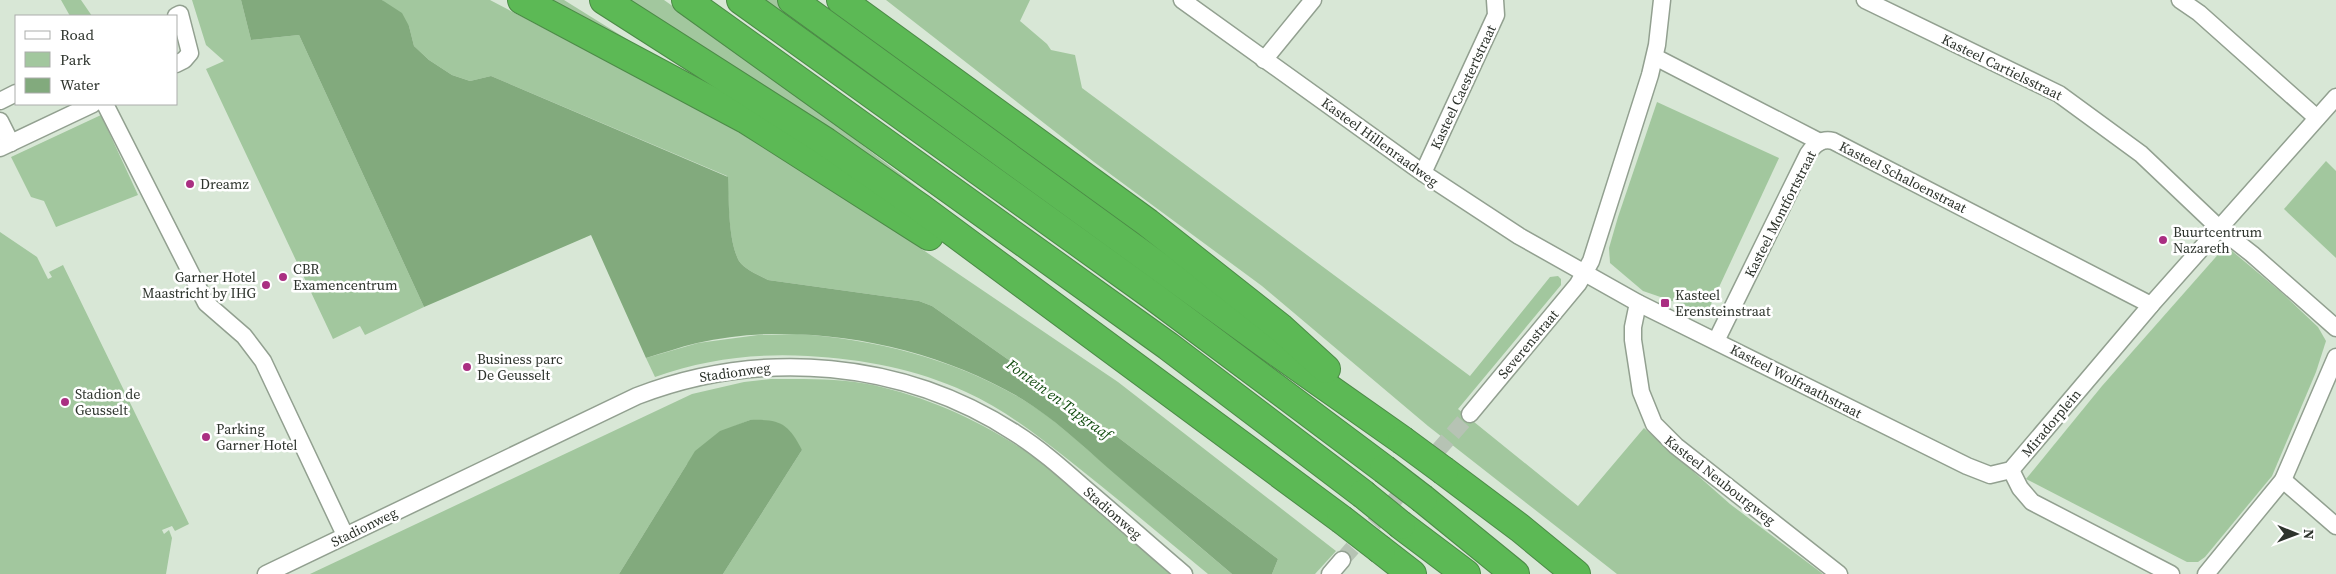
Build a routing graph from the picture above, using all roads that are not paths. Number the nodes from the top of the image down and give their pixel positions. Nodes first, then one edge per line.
1 (522, 0) edge
2 (591, 0) edge
3 (604, 0) edge
4 (686, 0) edge
5 (741, 0) edge
6 (792, 0) edge
7 (841, 0) edge
8 (1182, 0) edge
9 (1313, 0) edge
10 (1495, 0) edge
11 (1662, 0) edge
12 (1864, 0) edge
13 (2180, 0) edge
14 (178, 15) edge
15 (648, 28) junction
16 (1655, 57) junction
17 (1264, 60) junction
18 (178, 63) edge
19 (15, 94) edge
20 (2336, 97) edge
21 (0, 101) edge
22 (91, 105) edge
23 (106, 105) edge
24 (2317, 118) junction
25 (0, 121) edge
26 (1820, 142) junction
27 (5, 146) edge
28 (1423, 173) junction
29 (2220, 229) junction
30 (1584, 274) junction
31 (1638, 303) junction
32 (2151, 305) junction
33 (2336, 328) edge
34 (1716, 341) junction
35 (2336, 357) edge
36 (1132, 362) junction
37 (1470, 414) tunnel mouth
38 (1402, 440) junction
39 (2011, 470) junction
40 (2283, 480) junction
41 (2336, 526) edge
42 (346, 535) junction
43 (1342, 560) tunnel mouth
44 (266, 574) edge
45 (1184, 574) edge
46 (1330, 574) edge
47 (1412, 574) edge
48 (1466, 574) edge
49 (1515, 574) edge
50 (1576, 574) edge
51 (1839, 574) edge
52 (2171, 574) edge
53 (2206, 574) edge

1 - 36 highway
2 - 15 highway
3 - 15 highway
4 - 48 highway, bridge
5 - 49 highway, bridge
6 - 38 highway
7 - 38 highway
8 - 17 street, Kasteel Hillenraadweg
9 - 17 street
10 - 28 street, Kasteel Caestertstraat
11 - 16 street
12 - 29 street, Kasteel Cartielsstraat
13 - 24 street
14 - 18 street
15 - 36 highway
16 - 26 street, Kasteel Schaloenstraat
16 - 30 street
17 - 28 street, Kasteel Hillenraadweg
19 - 21 street
20 - 24 street, Miradorplein
22 - 27 street
23 - 42 street
24 - 29 street, Miradorplein
25 - 27 street
26 - 32 street, Kasteel Schaloenstraat
26 - 34 street, Kasteel Montfortstraat
28 - 30 street, Kasteel Hillenraadweg
29 - 32 street, Miradorplein
29 - 33 street
30 - 31 street, Kasteel Wolfraathstraat
30 - 37 street, Severenstraat
31 - 34 street, Kasteel Wolfraathstraat
31 - 51 street, Kasteel Neubourgweg
32 - 39 street, Miradorplein
34 - 39 street, Kasteel Wolfraathstraat
35 - 40 street
36 - 47 highway, bridge
38 - 50 highway, bridge
39 - 52 street, Miradorplein
40 - 41 street
40 - 53 street
42 - 44 street, Stadionweg
42 - 45 street, Stadionweg
43 - 46 street

